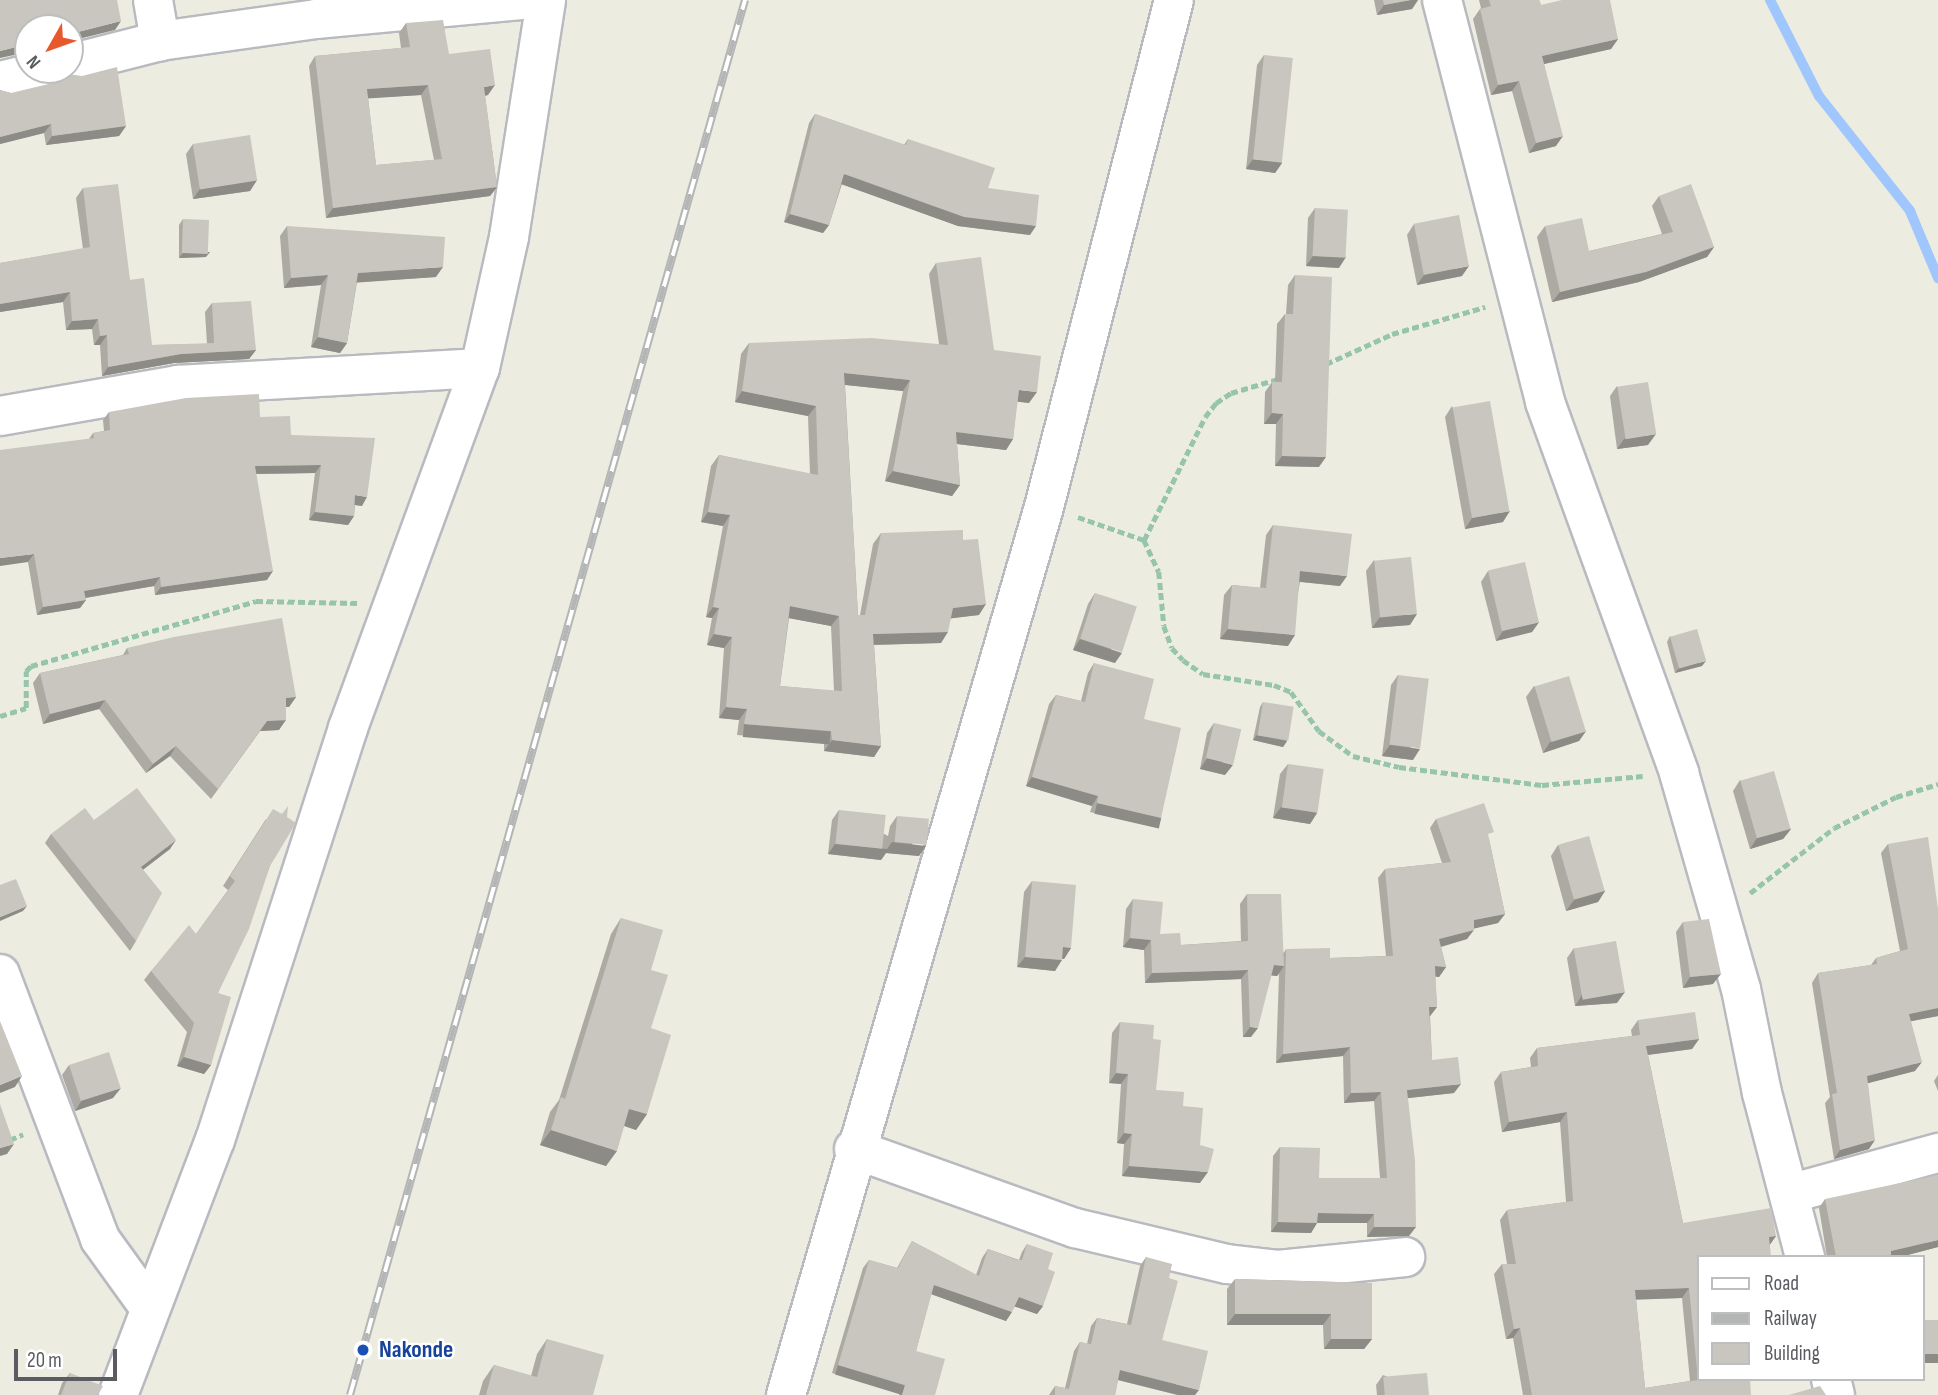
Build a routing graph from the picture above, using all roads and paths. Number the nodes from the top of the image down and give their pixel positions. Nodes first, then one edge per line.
1 (153, 0) edge
2 (522, 0) edge
3 (546, 0) edge
4 (1174, 0) edge
5 (1441, 0) edge
6 (160, 41) junction
7 (84, 60) edge
8 (1516, 298) junction
9 (1317, 367) edge
10 (480, 368) junction
11 (1292, 374) edge
12 (0, 416) edge
13 (1044, 507) junction
14 (1144, 540) junction
15 (393, 605) junction
16 (0, 716) edge
17 (1679, 773) junction
18 (1938, 784) edge
19 (1720, 916) junction
20 (0, 974) edge
21 (854, 1149) junction
22 (1938, 1153) edge
23 (1789, 1194) junction
24 (1804, 1255) edge
25 (1405, 1257) dead end
26 (149, 1307) junction
27 (118, 1395) edge
28 (786, 1395) edge

1 - 6 street
2 - 6 street
3 - 10 street
4 - 13 street
5 - 8 street
6 - 7 street
8 - 9 path
8 - 17 street
10 - 12 street
10 - 15 street
11 - 14 path
13 - 14 path
13 - 21 street
14 - 17 path
15 - 16 path
15 - 26 street
17 - 19 street
18 - 19 path
19 - 23 street
20 - 26 street
21 - 25 street
21 - 28 street
22 - 23 street
23 - 24 street
26 - 27 street

